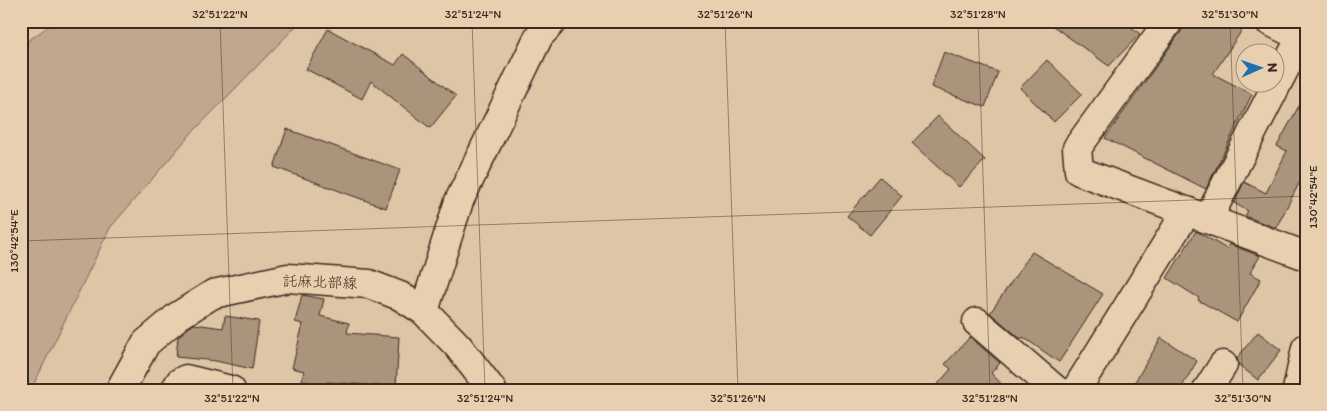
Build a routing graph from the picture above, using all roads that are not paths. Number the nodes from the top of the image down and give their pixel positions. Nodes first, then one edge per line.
1 (553, 21) edge
2 (1169, 21) edge
3 (1269, 21) edge
4 (1198, 215) junction
5 (1306, 256) edge
6 (424, 311) junction
7 (977, 322) dead end
8 (1306, 348) edge
9 (1223, 365) dead end
10 (120, 390) edge
11 (175, 390) edge
12 (230, 390) edge
13 (492, 390) edge
14 (1056, 390) edge
15 (1076, 390) edge
16 (1207, 390) edge
17 (1297, 390) edge

1 - 6 main road
2 - 4 main road
3 - 4 main road
4 - 5 main road
4 - 15 main road
6 - 10 main road, 託麻北部線
6 - 13 main road, 託麻北部線
7 - 14 main road
8 - 17 main road
9 - 16 main road
11 - 12 main road

